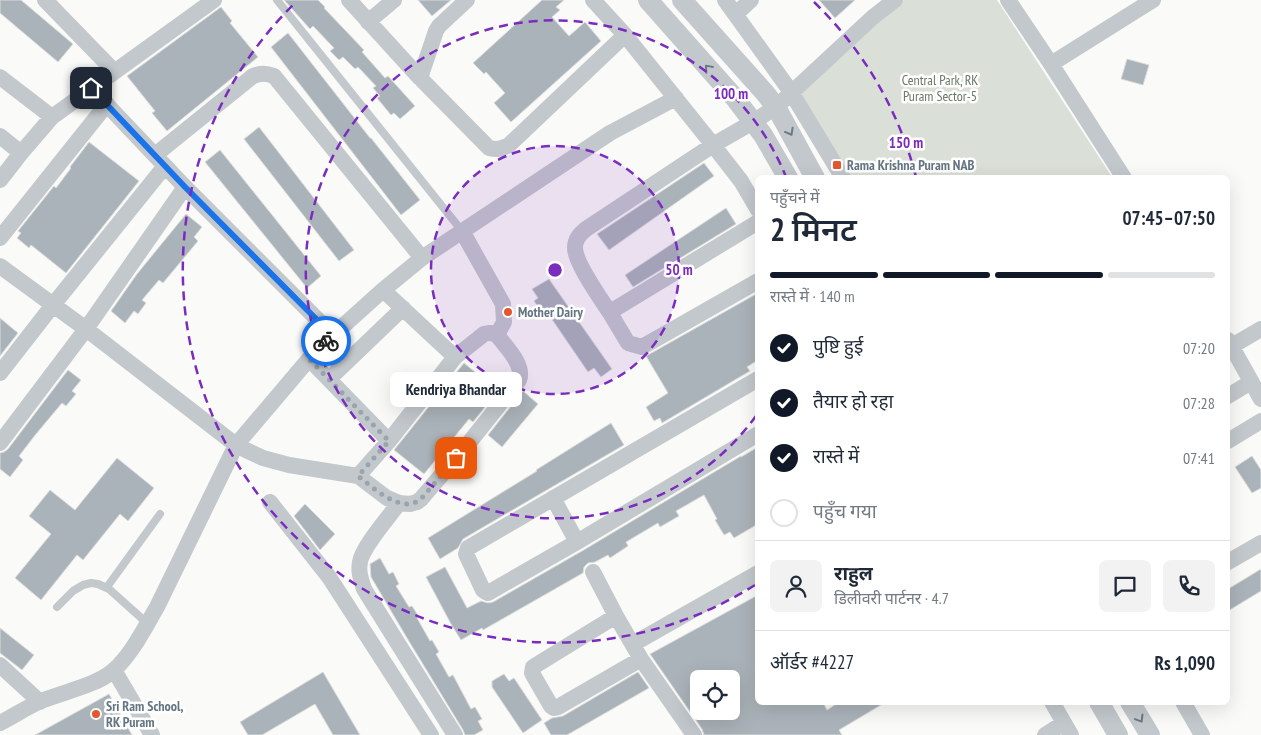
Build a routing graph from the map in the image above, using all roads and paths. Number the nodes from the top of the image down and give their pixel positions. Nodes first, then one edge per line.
1 (45, 0) edge
2 (214, 0) edge
3 (278, 0) edge
4 (349, 0) edge
5 (394, 0) edge
6 (467, 0) edge
7 (593, 0) edge
8 (648, 0) edge
9 (682, 0) edge
10 (725, 0) edge
11 (751, 0) edge
12 (895, 0) edge
13 (1008, 0) edge
14 (1153, 0) edge
15 (736, 14) junction
16 (368, 22) junction
17 (625, 36) junction
18 (1051, 64) junction
19 (114, 71) junction
20 (0, 77) edge
21 (420, 78) junction
22 (91, 88) junction
23 (791, 92) junction
24 (676, 98) junction
25 (107, 104) junction
26 (776, 107) junction
27 (52, 117) junction
28 (753, 122) junction
29 (0, 136) edge
30 (713, 145) junction
31 (21, 153) junction
32 (160, 161) junction
33 (786, 175) edge
34 (813, 175) edge
35 (841, 175) edge
36 (1122, 175) edge
37 (0, 180) edge
38 (185, 187) junction
39 (755, 205) edge
40 (755, 224) edge
41 (462, 231) junction
42 (0, 238) edge
43 (422, 258) junction
44 (0, 266) edge
45 (755, 283) edge
46 (384, 290) junction
47 (53, 305) junction
48 (403, 308) junction
49 (610, 312) junction
50 (86, 328) junction
51 (1261, 329) edge
52 (332, 335) junction
53 (497, 335) junction
54 (1230, 343) edge
55 (454, 357) junction
56 (309, 359) junction
57 (0, 373) edge
58 (329, 379) junction
59 (755, 380) edge
60 (1251, 382) junction
61 (1230, 395) edge
62 (1261, 399) edge
63 (1261, 421) edge
64 (755, 436) edge
65 (1230, 440) edge
66 (389, 441) junction
67 (0, 443) edge
68 (236, 445) junction
69 (358, 476) junction
70 (553, 498) junction
71 (270, 502) dead end
72 (400, 503) junction
73 (160, 514) dead end
74 (577, 542) junction
75 (1261, 543) edge
76 (1230, 561) edge
77 (593, 572) dead end
78 (755, 575) edge
79 (107, 587) junction
80 (57, 607) dead end
81 (616, 616) junction
82 (148, 624) junction
83 (633, 644) junction
84 (641, 659) junction
85 (0, 665) edge
86 (114, 670) junction
87 (40, 702) junction
88 (1054, 705) edge
89 (1101, 705) edge
90 (1132, 705) edge
91 (1185, 705) edge
92 (0, 723) edge
93 (1068, 729) edge
94 (152, 735) edge
95 (431, 735) edge
96 (455, 735) edge
97 (694, 735) edge
98 (1045, 735) edge
99 (1118, 735) edge
100 (1150, 735) edge
101 (1202, 735) edge

1 - 19 street
2 - 19 street
3 - 41 lane
4 - 16 street
5 - 16 street
6 - 21 street
7 - 17 street
28 -> 8 street
9 - 26 street
10 - 15 street
11 - 15 street
12 - 23 street
13 - 18 street
14 - 18 street
15 - 23 street
16 - 21 street
17 - 21 street
17 - 24 street
18 - 36 street
19 - 22 street
20 - 27 street
22 - 25 street
22 - 27 street
23 - 26 street
23 - 35 street
24 - 30 street
24 - 41 street
25 - 32 street
25 - 42 street
26 - 28 street
26 -> 34 street
27 - 31 street
28 - 30 street
28 - 33 street
29 - 31 street
30 - 39 street
30 - 49 street
31 - 37 street
32 - 38 street
32 - 43 street
32 - 47 street
38 - 50 street
38 - 52 street
40 - 49 street
41 - 43 street
41 - 53 street
43 - 46 street
44 - 47 street
45 - 49 street
46 - 48 street
46 - 52 street
47 - 50 street
47 - 57 street
48 - 55 street
48 - 58 street
50 - 67 street
50 - 68 street
51 - 54 street
52 - 56 street
53 - 55 street
53 - 72 street
54 - 60 street
55 - 66 street
56 - 58 street
56 - 68 street
58 - 66 street
59 - 70 street
60 - 61 street
60 - 62 street
63 - 65 street
64 - 74 street
66 - 69 street
68 - 69 street
68 - 82 street
69 - 72 street
70 - 74 street
70 - 74 street
71 - 95 street
72 - 96 street
73 - 79 lane
75 - 76 street
77 - 81 street
78 - 83 street
79 - 80 lane
79 - 82 lane
81 - 83 street
81 - 84 street
82 - 86 street
83 - 84 street
84 - 97 street
85 - 87 street
86 - 87 street
86 - 94 street
87 - 92 street
88 - 93 street
89 - 99 street
90 -> 100 street
91 - 101 street
93 - 98 street

